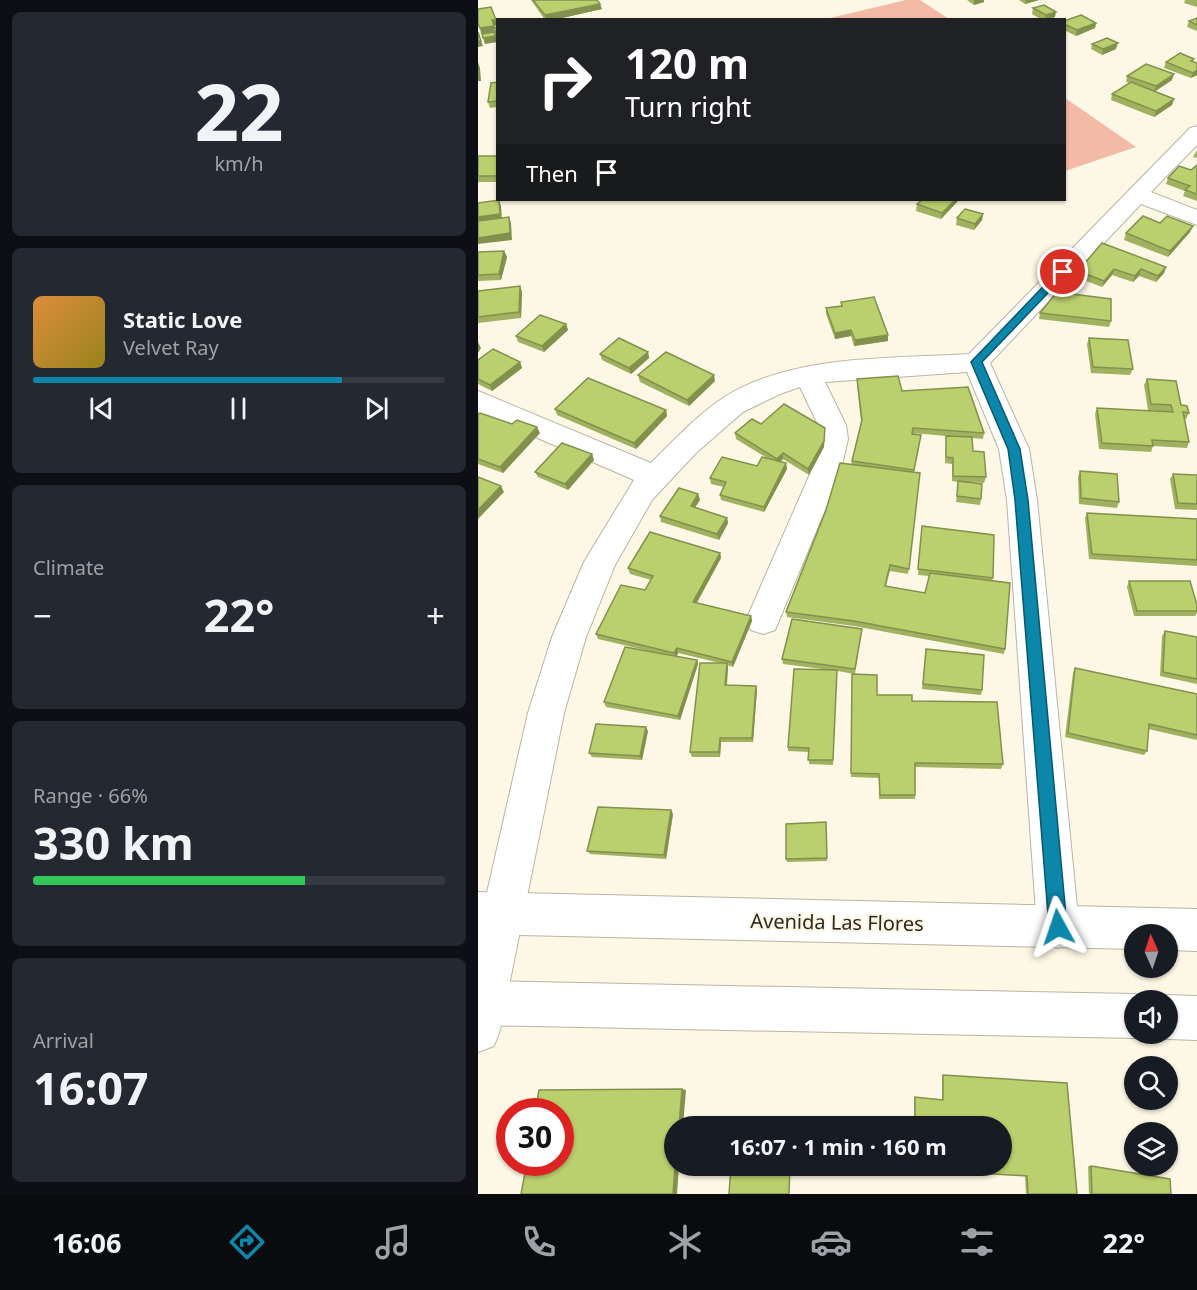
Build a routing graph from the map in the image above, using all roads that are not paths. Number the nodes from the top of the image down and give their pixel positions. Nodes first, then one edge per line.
1 (1196, 132) edge
2 (1138, 195) junction
3 (1196, 218) edge
4 (976, 362) junction
5 (808, 375) junction
6 (478, 401) edge
7 (656, 477) junction
8 (763, 620) dead end
9 (490, 913) edge
10 (1058, 927) junction
11 (1196, 930) edge
12 (480, 1012) edge
13 (1124, 1016) edge
14 (1178, 1017) edge
15 (1196, 1018) edge

1 - 2 street
2 - 3 street
2 - 4 street
4 - 5 street
4 - 10 street
5 - 7 street
5 - 8 street
6 - 7 street
7 - 9 street
9 - 10 street, Avenida Las Flores
9 - 12 street
10 - 11 street, Avenida Las Flores
12 - 13 street
14 - 15 street

